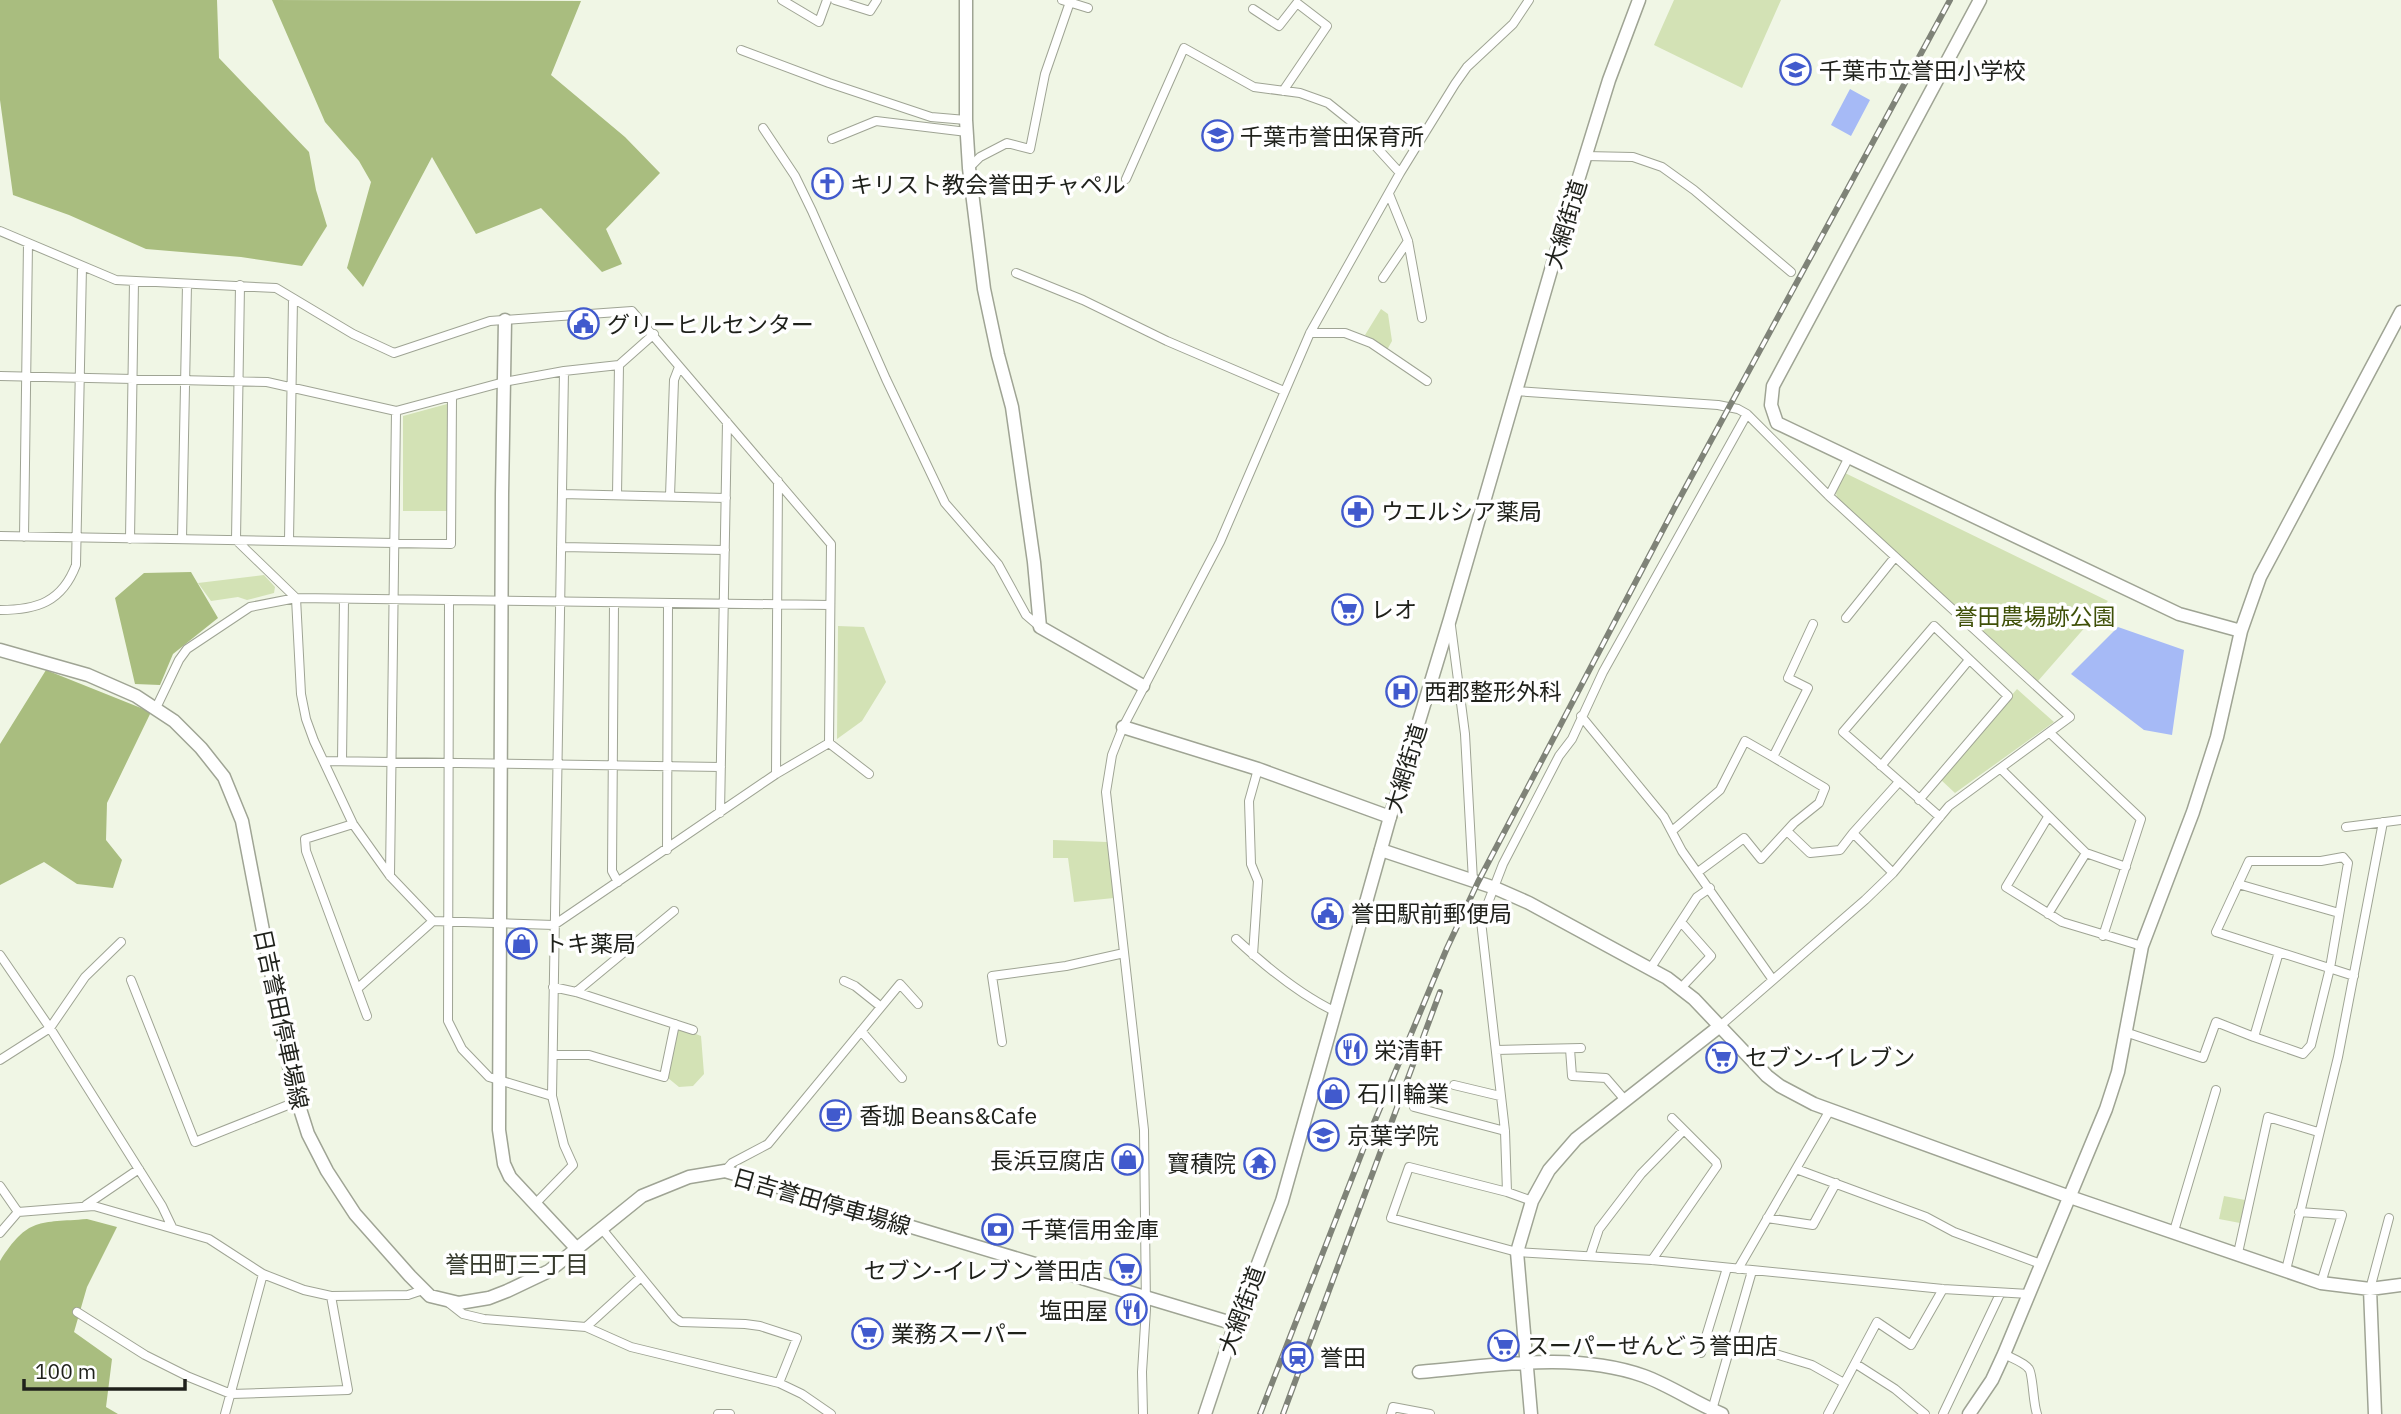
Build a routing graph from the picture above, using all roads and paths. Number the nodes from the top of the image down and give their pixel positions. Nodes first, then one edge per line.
1 (782, 0) edge
2 (827, 0) edge
3 (835, 0) edge
4 (877, 0) edge
5 (966, 0) edge
6 (1639, 0) edge
7 (1980, 0) edge
8 (1066, 1) edge
9 (1525, 1) edge
10 (1088, 8) dead end
11 (1253, 9) dead end
12 (741, 50) dead end
13 (1283, 91) junction
14 (967, 126) junction
15 (763, 128) dead end
16 (832, 139) dead end
17 (1585, 156) junction
18 (969, 168) junction
19 (1400, 173) junction
20 (1126, 179) dead end
21 (1389, 194) junction
22 (0, 232) edge
23 (1408, 241) junction
24 (28, 243) junction
25 (82, 266) junction
26 (1791, 272) dead end
27 (1016, 274) dead end
28 (1383, 278) dead end
29 (134, 281) junction
30 (187, 284) junction
31 (240, 285) junction
32 (293, 299) junction
33 (2401, 312) edge
34 (1422, 318) dead end
35 (505, 320) junction
36 (1310, 333) junction
37 (654, 334) junction
38 (619, 365) junction
39 (679, 367) junction
40 (564, 371) junction
41 (0, 376) edge
42 (26, 376) junction
43 (79, 377) junction
44 (133, 378) junction
45 (185, 378) junction
46 (238, 379) junction
47 (1427, 381) dead end
48 (504, 382) junction
49 (292, 387) junction
50 (1284, 391) junction
51 (1515, 391) junction
52 (452, 397) junction
53 (396, 411) junction
54 (1746, 414) junction
55 (727, 422) junction
56 (1849, 457) junction
57 (778, 481) junction
58 (562, 494) junction
59 (617, 495) junction
60 (670, 496) junction
61 (1829, 496) junction
62 (726, 498) junction
63 (0, 537) edge
64 (24, 537) junction
65 (75, 538) junction
66 (182, 538) junction
67 (131, 539) junction
68 (236, 540) junction
69 (289, 540) junction
70 (395, 544) junction
71 (561, 547) junction
72 (725, 550) junction
73 (1895, 556) junction
74 (296, 598) junction
75 (345, 599) junction
76 (394, 600) junction
77 (449, 600) junction
78 (502, 601) junction
79 (560, 602) junction
80 (614, 603) junction
81 (668, 603) junction
82 (724, 604) junction
83 (777, 605) junction
84 (830, 605) junction
85 (0, 610) edge
86 (1846, 618) dead end
87 (1450, 620) junction
88 (1813, 624) dead end
89 (1040, 627) junction
90 (2241, 631) junction
91 (0, 650) edge
92 (1969, 660) junction
93 (1143, 686) junction
94 (156, 708) junction
95 (1581, 716) junction
96 (1123, 727) junction
97 (2050, 733) junction
98 (828, 743) junction
99 (1773, 757) junction
100 (324, 761) junction
101 (342, 761) junction
102 (393, 762) junction
103 (448, 762) junction
104 (501, 763) junction
105 (557, 764) junction
106 (613, 765) junction
107 (668, 766) junction
108 (1881, 766) junction
109 (721, 767) junction
110 (1258, 769) junction
111 (2002, 769) junction
112 (776, 774) junction
113 (869, 774) dead end
114 (1898, 782) junction
115 (1919, 800) junction
116 (720, 813) junction
117 (1390, 817) junction
118 (1940, 817) junction
119 (2048, 817) junction
120 (2401, 820) edge
121 (2383, 822) junction
122 (353, 824) junction
123 (2346, 827) dead end
124 (1672, 831) junction
125 (1787, 831) junction
126 (1853, 833) junction
127 (667, 850) junction
128 (1381, 850) junction
129 (2086, 853) junction
130 (2126, 867) junction
131 (1698, 872) junction
132 (1894, 873) junction
133 (390, 876) junction
134 (1473, 881) junction
135 (618, 882) junction
136 (2238, 884) junction
137 (1495, 888) junction
138 (1710, 888) junction
139 (674, 911) dead end
140 (2339, 913) junction
141 (2048, 914) junction
142 (433, 920) junction
143 (1681, 922) junction
144 (447, 923) junction
145 (500, 923) junction
146 (554, 925) junction
147 (2104, 936) junction
148 (1236, 939) dead end
149 (121, 942) dead end
150 (2141, 946) junction
151 (2278, 952) junction
152 (1124, 953) junction
153 (1253, 954) junction
154 (0, 955) edge
155 (2330, 968) junction
156 (1650, 969) junction
157 (2354, 976) junction
158 (131, 980) dead end
159 (1773, 980) junction
160 (844, 981) dead end
161 (553, 988) junction
162 (357, 989) junction
163 (1680, 989) junction
164 (576, 992) junction
165 (918, 1004) dead end
166 (880, 1006) junction
167 (1334, 1011) junction
168 (367, 1016) dead end
169 (675, 1024) junction
170 (1720, 1026) junction
171 (50, 1028) junction
172 (693, 1030) dead end
173 (861, 1031) junction
174 (2125, 1032) junction
175 (2254, 1037) junction
176 (1002, 1042) dead end
177 (1581, 1048) dead end
178 (1570, 1049) junction
179 (1496, 1050) junction
180 (553, 1055) junction
181 (0, 1060) edge
182 (902, 1077) dead end
183 (499, 1079) junction
184 (1454, 1085) dead end
185 (2216, 1090) dead end
186 (552, 1096) junction
187 (1500, 1096) junction
188 (1625, 1100) junction
189 (298, 1101) junction
190 (1414, 1107) dead end
191 (1830, 1110) junction
192 (1672, 1118) dead end
193 (1684, 1130) junction
194 (1505, 1131) junction
195 (2318, 1132) junction
196 (139, 1169) junction
197 (1796, 1169) junction
198 (724, 1171) junction
199 (1836, 1183) junction
200 (0, 1186) edge
201 (1507, 1192) junction
202 (2070, 1197) junction
203 (1532, 1201) junction
204 (535, 1204) junction
205 (84, 1206) junction
206 (18, 1212) junction
207 (2299, 1212) junction
208 (1767, 1217) junction
209 (2389, 1218) dead end
210 (172, 1227) junction
211 (602, 1229) junction
212 (2174, 1231) junction
213 (0, 1233) edge
214 (578, 1250) junction
215 (1517, 1252) junction
216 (2238, 1253) junction
217 (1590, 1256) junction
218 (1652, 1260) junction
219 (2041, 1264) junction
220 (1727, 1268) junction
221 (1738, 1269) junction
222 (2286, 1270) junction
223 (1752, 1271) junction
224 (263, 1274) junction
225 (641, 1277) junction
226 (2321, 1283) junction
227 (2401, 1285) edge
228 (1943, 1289) junction
229 (2370, 1289) junction
230 (423, 1290) junction
231 (2000, 1294) junction
232 (2029, 1294) junction
233 (331, 1296) junction
234 (1145, 1296) junction
235 (447, 1301) junction
236 (77, 1312) dead end
237 (1235, 1324) junction
238 (586, 1327) junction
239 (1732, 1341) junction
240 (1701, 1353) dead end
241 (2004, 1354) junction
242 (1527, 1364) junction
243 (1856, 1364) junction
244 (1419, 1372) dead end
245 (779, 1383) junction
246 (1843, 1383) junction
247 (231, 1394) junction
248 (1717, 1412) edge
249 (225, 1414) edge
250 (718, 1414) edge
251 (730, 1414) edge
252 (831, 1414) edge
253 (1143, 1414) edge
254 (1205, 1414) edge
255 (1391, 1414) edge
256 (1430, 1414) edge
257 (1531, 1414) edge
258 (1828, 1414) edge
259 (1924, 1414) edge
260 (1943, 1414) edge
261 (1969, 1414) edge
262 (2037, 1414) edge
263 (2375, 1414) edge

1 - 2 street
3 - 4 street
5 - 14 street
6 - 17 street, 大網街道
7 - 56 street
8 - 10 street
8 - 18 street
9 - 19 street
11 - 13 street
12 - 14 street
13 - 19 street
13 - 20 street
14 - 16 street
14 - 18 street
15 - 89 street
17 - 26 street
17 - 51 street, 大網街道
18 - 89 street
19 - 21 street
21 - 23 street
21 - 36 street
22 - 24 street
23 - 28 street
23 - 34 street
24 - 25 street
24 - 42 street
25 - 29 street
25 - 43 street
27 - 50 street
29 - 30 street
29 - 44 street
30 - 31 street
30 - 45 street
31 - 32 street
31 - 46 street
32 - 35 street
32 - 49 street
33 - 90 street
35 - 37 street
35 - 48 street
36 - 47 street
36 - 50 street
37 - 38 street
37 - 39 street
38 - 40 street
38 - 59 street
39 - 55 street
39 - 60 street
40 - 48 street
40 - 58 street
41 - 42 street
42 - 43 street
42 - 64 street
43 - 44 street
43 - 65 street
44 - 45 street
44 - 67 street
45 - 46 street
45 - 66 street
46 - 49 street
46 - 68 street
48 - 52 street
48 - 78 street
49 - 53 street
49 - 69 street
50 - 93 street
51 - 54 street
51 - 87 street, 大網街道
52 - 53 street
52 - 70 street
53 - 70 street
54 - 61 street
54 - 95 street
55 - 57 street
55 - 62 street
56 - 61 street
56 - 90 street
57 - 83 street
57 - 84 street
58 - 59 street
58 - 71 street
59 - 60 street
60 - 62 street
61 - 73 street
62 - 72 street
63 - 64 street
64 - 65 street
65 - 67 street
65 - 85 street
66 - 67 street
66 - 68 street
68 - 69 street
68 - 74 street
69 - 70 street
70 - 76 street
71 - 72 street
71 - 79 street
72 - 82 street
73 - 86 street
73 - 97 street
74 - 75 street
74 - 94 street
74 - 100 street
75 - 76 street
75 - 101 street
76 - 77 street
76 - 102 street
77 - 78 street
77 - 103 street
78 - 79 street
78 - 104 street
79 - 80 street
79 - 105 street
80 - 81 street
80 - 106 street
81 - 82 street
81 - 107 street
82 - 83 street
82 - 109 street
83 - 84 street
83 - 112 street
84 - 98 street
87 - 117 street, 大網街道
87 - 134 street
88 - 99 street
89 - 93 street
90 - 150 street
91 - 94 street, 日吉誉田停車場線
92 - 108 street
92 - 108 street
92 - 115 street
93 - 96 street
94 - 189 street, 日吉誉田停車場線
95 - 124 street
95 - 137 street
96 - 110 street
96 - 152 street
97 - 111 street
97 - 130 street
98 - 112 street
98 - 113 street
99 - 124 street
99 - 125 street
100 - 101 street
100 - 122 street
101 - 102 street
102 - 103 street
102 - 133 street
103 - 104 street
103 - 144 street
104 - 105 street
104 - 145 street
105 - 106 street
105 - 146 street
106 - 107 street
106 - 135 street
107 - 109 street
107 - 127 street
108 - 114 street
109 - 116 street
110 - 117 street
110 - 153 street
111 - 118 street
111 - 119 street
112 - 116 street
114 - 115 street
114 - 126 street
115 - 118 street
116 - 127 street
117 - 128 street, 大網街道
118 - 132 street
119 - 129 street
119 - 141 street
120 - 121 street
121 - 123 street
121 - 157 street
122 - 133 street
122 - 162 street
124 - 131 street
125 - 126 street
125 - 131 street
126 - 132 street
127 - 135 street
128 - 134 street
128 - 167 street, 大網街道
129 - 130 street
129 - 141 street
130 - 147 street
131 - 138 street
132 - 159 street
133 - 142 street
134 - 137 street
135 - 146 street
136 - 140 street
136 - 140 street
136 - 151 street
137 - 156 street
137 - 179 street
138 - 143 street
138 - 159 street
139 - 164 street
140 - 155 street
141 - 147 street
142 - 144 street
142 - 162 street
143 - 156 street
143 - 163 street
144 - 145 street
144 - 183 street
145 - 146 street
145 - 183 street
146 - 161 street
147 - 150 street
148 - 153 street
149 - 171 street
150 - 174 street
151 - 155 street
151 - 175 street
152 - 176 street
152 - 234 street
153 - 167 street
154 - 171 street
155 - 157 street
155 - 175 street
156 - 163 street
157 - 195 street
158 - 189 street
159 - 170 street
160 - 166 street
161 - 164 street
161 - 180 street
162 - 168 street
163 - 170 street
164 - 169 street
165 - 166 street
166 - 173 street
167 - 237 street, 大網街道
169 - 172 street
169 - 180 street
170 - 188 street
170 - 191 street
171 - 181 street
171 - 196 street
173 - 182 street
173 - 198 street
174 - 175 street
174 - 202 street
177 - 178 street
178 - 179 street
178 - 188 street
179 - 187 street
180 - 186 street
183 - 186 street
183 - 204 street
184 - 187 street
185 - 212 street
186 - 204 street
187 - 194 street
188 - 203 street
189 - 230 street, 日吉誉田停車場線
190 - 194 street
191 - 197 street
191 - 202 street
192 - 193 street
193 - 217 street
193 - 218 street
194 - 201 street
195 - 207 street
195 - 216 street
196 - 205 street
196 - 210 street
197 - 199 street
197 - 208 street
198 - 211 street, 日吉誉田停車場線
198 - 234 street, 日吉誉田停車場線
199 - 208 street
199 - 219 street
200 - 206 street
201 - 203 street
201 - 215 street
202 - 212 street
202 - 219 street
203 - 215 street
204 - 214 street
205 - 206 street
205 - 210 street
206 - 213 street
207 - 222 street
207 - 226 street
208 - 221 street
209 - 229 street
210 - 224 street
211 - 214 street, 日吉誉田停車場線
211 - 225 street
212 - 216 street
214 - 235 street, 日吉誉田停車場線
215 - 217 street
215 - 242 street
216 - 222 street
217 - 218 street
218 - 220 street
219 - 232 street
220 - 221 street
220 - 240 street
221 - 223 street
222 - 226 street
223 - 228 street
223 - 239 street
224 - 233 street
224 - 247 street
225 - 238 street
225 - 245 street
226 - 229 street
227 - 229 street
228 - 231 street
228 - 243 street
229 - 263 street
230 - 233 street
230 - 235 street, 日吉誉田停車場線
231 - 232 street
231 - 260 street
232 - 241 street
233 - 247 street
234 - 237 street, 日吉誉田停車場線
234 - 253 street
235 - 238 street
236 - 247 street
237 - 254 street, 大網街道
238 - 245 street
239 - 246 street
239 - 248 street
241 - 261 street
241 - 262 street
242 - 244 street
242 - 248 street
242 - 257 street
243 - 246 street
243 - 259 street
245 - 252 street
246 - 258 street
247 - 249 street
250 - 251 street
255 - 256 street

